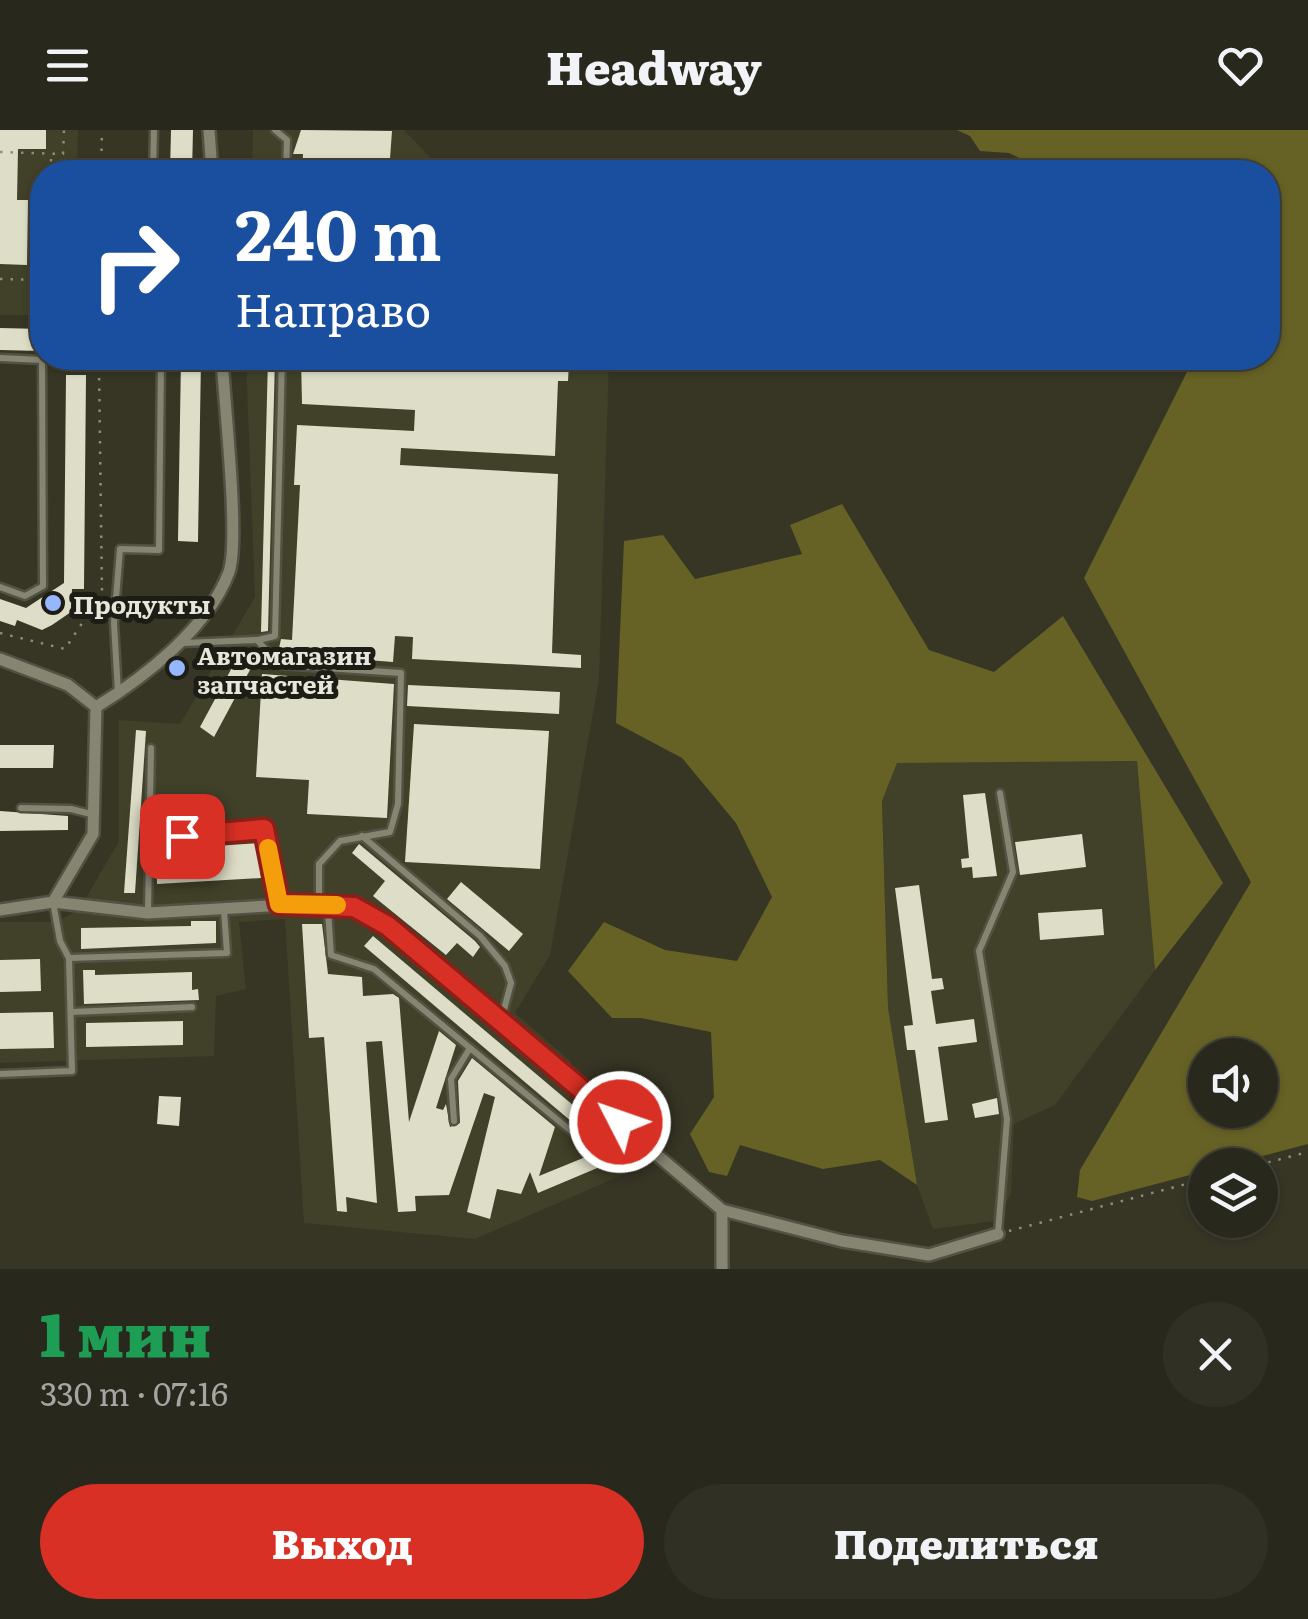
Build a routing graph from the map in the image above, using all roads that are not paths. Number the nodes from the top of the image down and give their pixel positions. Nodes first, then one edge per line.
1 (154, 130) edge
2 (210, 130) edge
3 (274, 130) edge
4 (153, 160) edge
5 (211, 160) edge
6 (286, 160) edge
7 (0, 358) edge
8 (30, 359) edge
9 (42, 370) edge
10 (160, 370) edge
11 (222, 370) edge
12 (282, 370) edge
13 (0, 586) edge
14 (257, 640) junction
15 (175, 643) junction
16 (0, 659) edge
17 (118, 693) junction
18 (96, 708) junction
19 (150, 748) dead end
20 (1000, 793) dead end
21 (21, 808) dead end
22 (96, 816) junction
23 (148, 836) junction
24 (362, 836) junction
25 (53, 902) junction
26 (319, 903) junction
27 (279, 904) junction
28 (0, 910) edge
29 (224, 910) junction
30 (148, 913) junction
31 (69, 958) junction
32 (192, 1007) dead end
33 (71, 1012) junction
34 (501, 1021) junction
35 (470, 1048) junction
36 (0, 1074) edge
37 (454, 1120) dead end
38 (593, 1149) dead end
39 (722, 1210) junction
40 (998, 1234) joint
41 (929, 1255) junction
42 (722, 1269) edge
43 (933, 1269) edge

1 - 4 lane
2 - 5 street
3 - 6 lane
7 - 8 lane
9 - 13 lane
10 - 17 lane
11 - 15 street
12 - 14 lane
14 - 15 lane
14 - 24 lane
15 - 17 street
16 - 18 street
17 - 18 street
18 - 22 street
19 - 23 lane
20 - 40 lane
21 - 22 lane
22 - 25 street
23 - 27 lane
23 - 30 lane
24 - 26 lane
24 - 34 lane
25 - 28 street
25 - 30 street
25 - 31 lane
26 - 27 street
26 - 34 street
26 - 35 lane
27 - 29 street
29 - 30 street
29 - 31 lane
31 - 33 lane
32 - 33 lane
33 - 36 lane
34 - 39 street
35 - 37 lane
35 - 38 lane
39 - 41 street
39 - 42 street
40 - 41 street
41 - 43 lane

